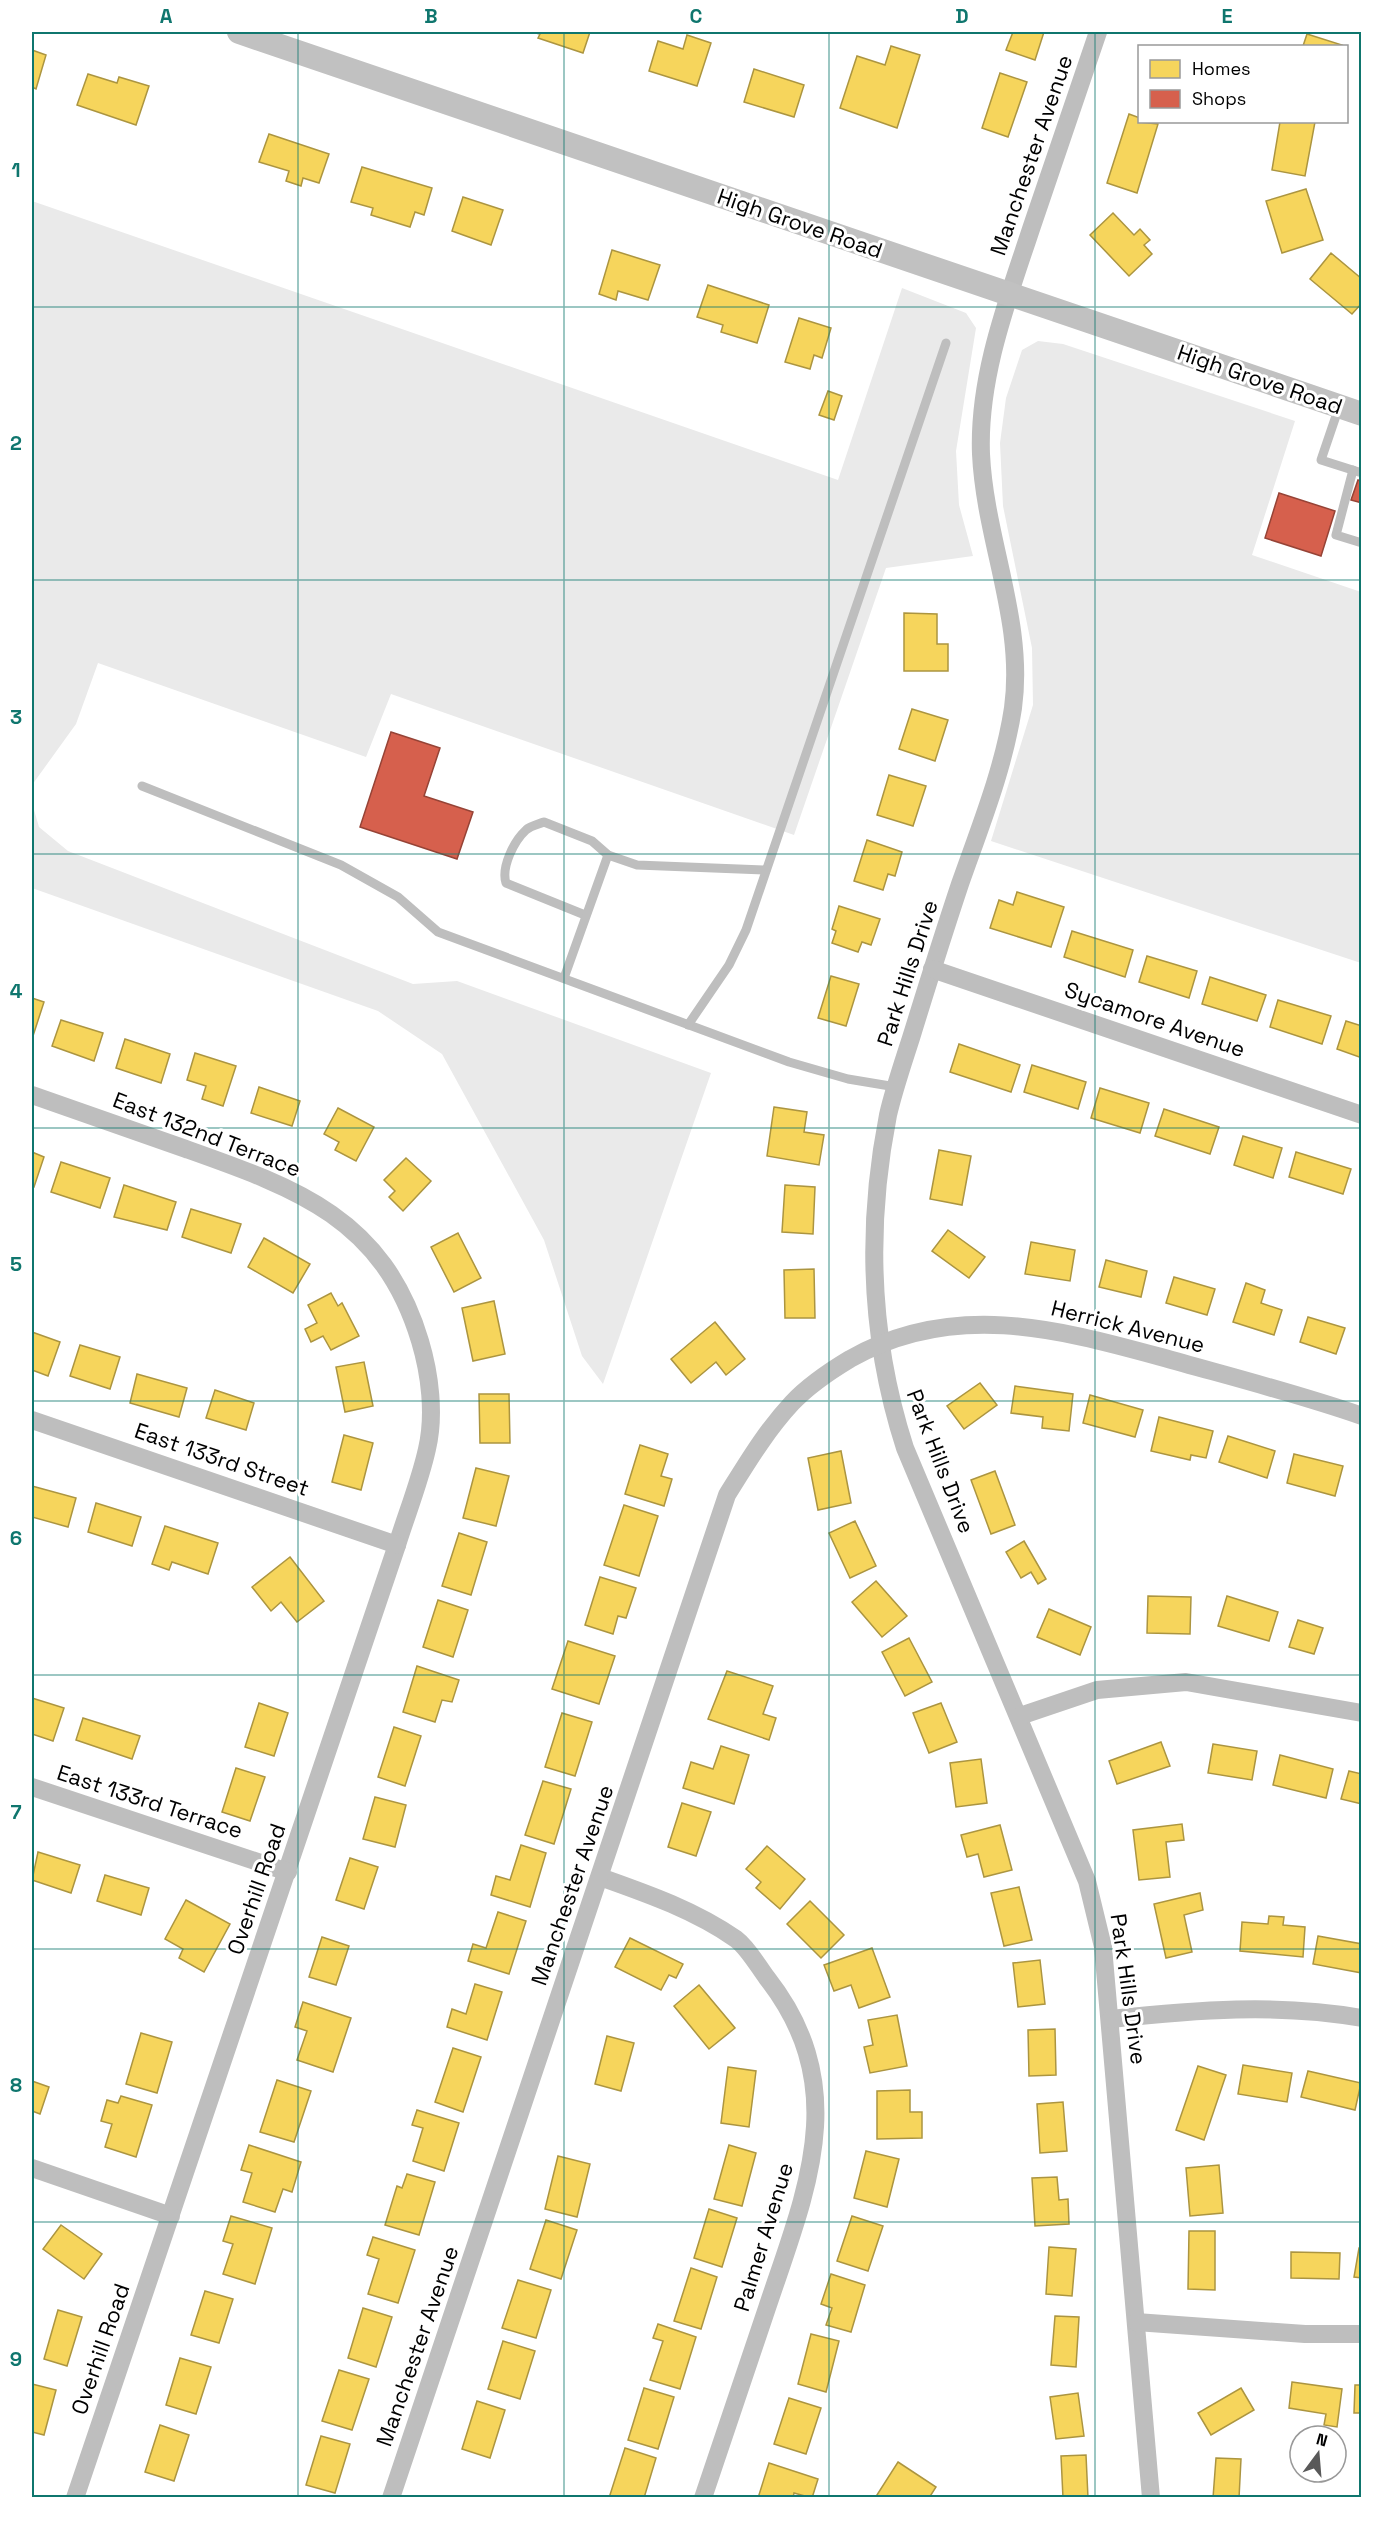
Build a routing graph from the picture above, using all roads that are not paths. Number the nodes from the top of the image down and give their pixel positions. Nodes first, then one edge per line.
1 (239, 32) edge
2 (1098, 32) edge
3 (1010, 294) junction
4 (946, 343) dead end
5 (1351, 410) edge
6 (1357, 472) edge
7 (1362, 543) edge
8 (142, 786) dead end
9 (608, 855) junction
10 (766, 870) junction
11 (585, 915) junction
12 (932, 969) junction
13 (564, 978) junction
14 (688, 1024) junction
15 (896, 1087) junction
16 (32, 1095) edge
17 (1362, 1114) edge
18 (399, 1292) joint
19 (879, 1343) junction
20 (1362, 1416) edge
21 (32, 1420) edge
22 (397, 1545) junction
23 (1362, 1713) edge
24 (1020, 1716) junction
25 (32, 1787) edge
26 (288, 1872) junction
27 (600, 1877) junction
28 (1362, 2018) edge
29 (1111, 2019) junction
30 (32, 2168) edge
31 (171, 2216) junction
32 (1136, 2322) junction
33 (1362, 2334) edge
34 (75, 2498) edge
35 (391, 2498) edge
36 (703, 2498) edge
37 (1151, 2498) edge

1 - 3 main road, High Grove Road
2 - 3 street, Manchester Avenue
3 - 5 main road, High Grove Road
3 - 12 street, Park Hills Drive
4 - 10 lane
5 - 6 lane
6 - 7 lane
8 - 13 lane
9 - 10 lane
9 - 11 lane
9 - 11 lane
10 - 14 lane
11 - 13 lane
12 - 15 street, Park Hills Drive
12 - 17 street, Sycamore Avenue
13 - 14 lane
14 - 15 lane
15 - 19 street, Park Hills Drive
16 - 18 street, East 132nd Terrace
18 - 22 street, Overhill Road
19 - 20 street, Herrick Avenue
19 - 24 street, Park Hills Drive
19 - 27 street, Manchester Avenue
21 - 22 street, East 133rd Street
22 - 26 street, Overhill Road
23 - 24 street
24 - 29 street, Park Hills Drive
25 - 26 street, East 133rd Terrace
26 - 31 street, Overhill Road
27 - 35 street, Manchester Avenue
27 - 36 street, Palmer Avenue
28 - 29 street
29 - 32 street, Park Hills Drive
30 - 31 street
31 - 34 street, Overhill Road
32 - 33 street
32 - 37 street, Park Hills Drive

